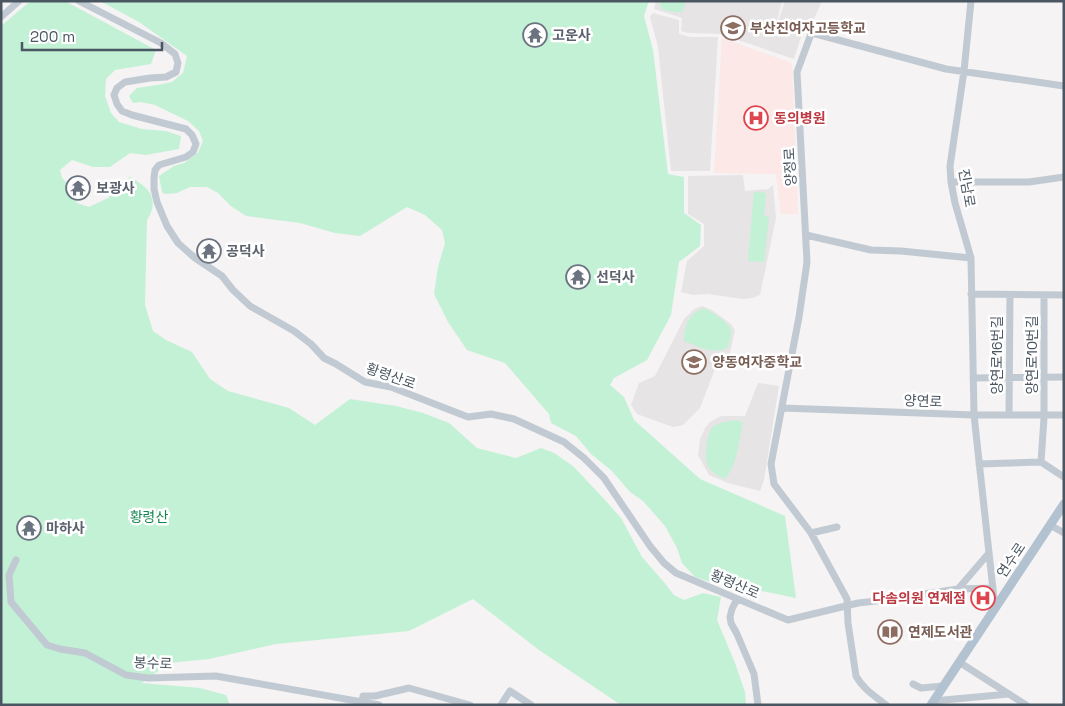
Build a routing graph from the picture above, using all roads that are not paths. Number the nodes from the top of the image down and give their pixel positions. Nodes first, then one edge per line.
1 (19, 1) edge
2 (79, 1) edge
3 (971, 1) edge
4 (1, 17) edge
5 (964, 71) junction
6 (1064, 86) edge
7 (1064, 177) edge
8 (951, 182) junction
9 (806, 235) junction
10 (970, 258) junction
11 (971, 294) junction
12 (1010, 295) junction
13 (1044, 295) junction
14 (1064, 295) edge
15 (1064, 376) edge
16 (1010, 377) junction
17 (1045, 377) junction
18 (973, 378) junction
19 (782, 408) junction
20 (974, 415) junction
21 (1010, 415) junction
22 (1064, 415) edge
23 (1044, 416) junction
24 (1041, 462) junction
25 (979, 464) junction
26 (1064, 476) edge
27 (1064, 504) edge
28 (1050, 525) junction
29 (837, 527) dead end
30 (811, 533) junction
31 (1064, 534) edge
32 (989, 553) junction
33 (16, 560) dead end
34 (993, 588) junction
35 (958, 589) junction
36 (737, 599) junction
37 (848, 605) junction
38 (995, 608) junction
39 (959, 662) junction
40 (913, 684) dead end
41 (943, 686) junction
42 (1010, 694) junction
43 (362, 702) junction
44 (1017, 702) edge
45 (932, 703) edge
46 (379, 705) edge
47 (470, 705) edge
48 (501, 705) edge
49 (531, 705) edge
50 (758, 705) edge
51 (886, 705) edge
52 (1026, 705) edge

1 - 4 street
2 - 36 street, 황령산로
3 - 5 street, 진남로
5 - 6 street, 양정로
5 - 8 street, 진남로
5 - 9 street, 양정로
7 - 8 street
8 - 10 street, 진남로
9 - 10 street
9 - 19 street, 양정로
10 - 11 street, 진남로
11 - 12 street
11 - 18 street, 진남로
12 - 13 street
12 - 16 street, 양연로16번길
13 - 14 street
13 - 17 street, 양연로10번길
15 - 17 street
16 - 17 street
16 - 18 street
16 - 21 street, 양연로16번길
17 - 23 street, 양연로10번길
18 - 20 street, 진남로
19 - 20 street, 양연로
19 - 30 street, 양정로
20 - 21 street, 양연로
20 - 25 street, 진남로
21 - 23 street, 양연로
22 - 23 street, 양연로
23 - 24 street, 양연로10번길
24 - 25 street
24 - 26 street
25 - 32 street, 진남로
27 - 28 main road, 연수로
28 - 31 street
28 - 38 main road, 연수로
29 - 30 street
30 - 37 street, 양정로
32 - 34 street, 진남로
32 - 35 street
33 - 43 street, 봉수로
34 - 35 street, 황령산로
34 - 38 street, 진남로
35 - 37 street, 황령산로
36 - 37 street, 황령산로
36 - 50 street
37 - 51 street
38 - 39 main road, 연수로
39 - 41 main road, 연수로
39 - 42 street
40 - 41 street
41 - 45 main road, 연수로
42 - 44 street
42 - 45 street
43 - 46 street, 봉수로
43 - 47 street
44 - 52 street
48 - 49 street

